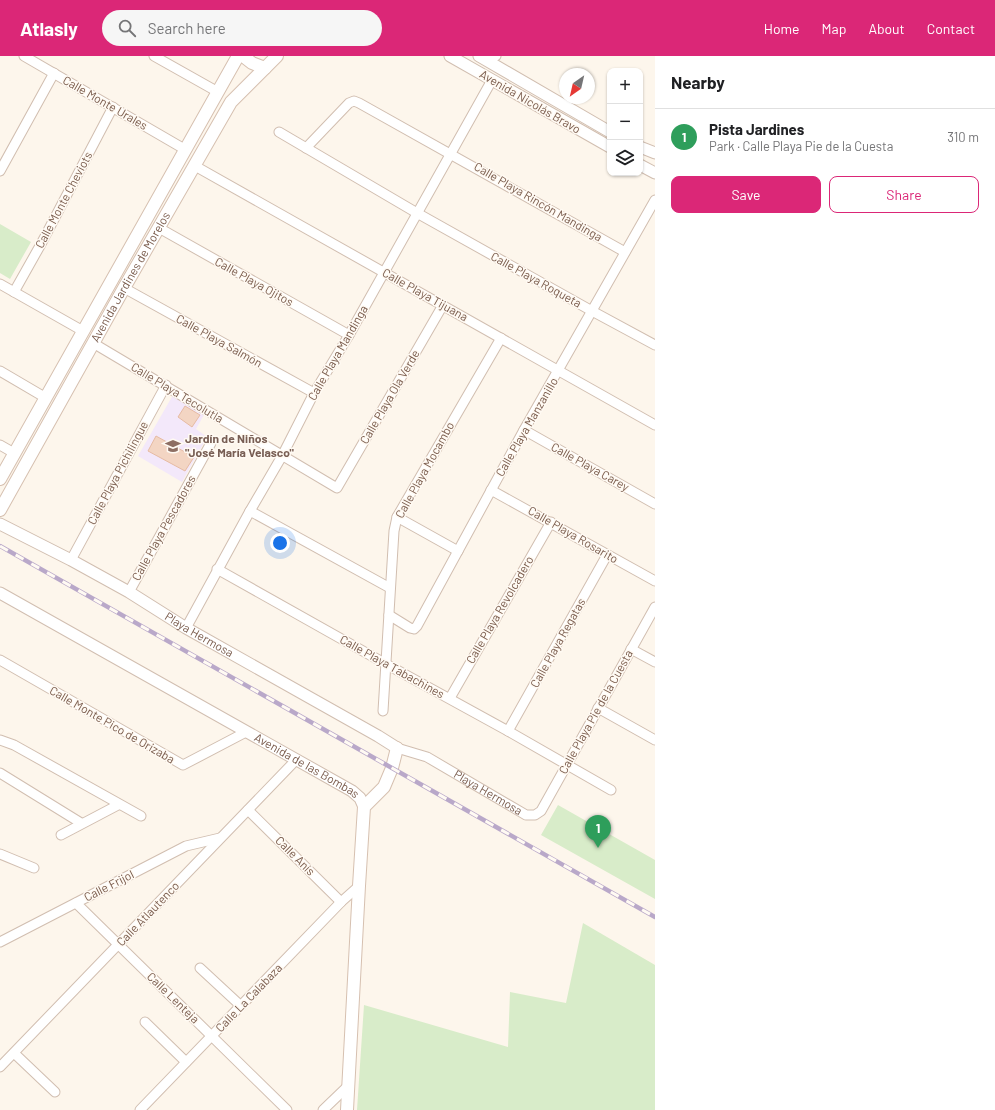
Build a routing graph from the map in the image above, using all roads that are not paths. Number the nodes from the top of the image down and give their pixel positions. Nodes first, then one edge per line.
1 (24, 56) edge
2 (154, 56) edge
3 (238, 56) edge
4 (243, 56) edge
5 (277, 56) edge
6 (450, 56) edge
7 (487, 58) edge
8 (265, 68) junction
9 (54, 73) junction
10 (492, 80) junction
11 (218, 92) junction
12 (113, 107) junction
13 (607, 130) edge
14 (279, 132) dead end
15 (607, 145) edge
16 (306, 148) junction
17 (643, 148) edge
18 (186, 150) junction
19 (451, 153) junction
20 (655, 154) edge
21 (195, 166) junction
22 (643, 167) edge
23 (0, 171) edge
24 (655, 173) edge
25 (655, 200) edge
26 (417, 213) junction
27 (159, 228) junction
28 (625, 252) junction
29 (384, 273) junction
30 (0, 284) edge
31 (124, 288) junction
32 (14, 292) junction
33 (443, 305) junction
34 (592, 311) junction
35 (83, 331) junction
36 (349, 335) junction
37 (501, 338) junction
38 (654, 342) edge
39 (93, 343) junction
40 (64, 365) junction
41 (0, 371) edge
42 (559, 371) junction
43 (77, 372) junction
44 (166, 386) junction
45 (314, 393) junction
46 (46, 398) junction
47 (655, 425) edge
48 (524, 430) junction
49 (211, 443) dead end
50 (0, 445) edge
51 (14, 453) junction
52 (282, 456) junction
53 (0, 479) edge
54 (337, 488) joint
55 (491, 490) junction
56 (655, 504) edge
57 (0, 510) edge
58 (250, 511) junction
59 (397, 517) junction
60 (551, 522) junction
61 (0, 524) edge
62 (458, 551) junction
63 (607, 555) junction
64 (71, 560) junction
65 (217, 569) junction
66 (655, 581) edge
67 (390, 588) junction
68 (129, 592) junction
69 (0, 593) edge
70 (655, 607) edge
71 (389, 615) junction
72 (186, 628) junction
73 (631, 649) junction
74 (0, 660) edge
75 (655, 662) edge
76 (386, 664) junction
77 (450, 698) junction
78 (598, 708) junction
79 (383, 711) dead end
80 (508, 730) junction
81 (246, 732) junction
82 (0, 740) edge
83 (655, 740) edge
84 (397, 748) junction
85 (296, 760) junction
86 (566, 765) junction
87 (0, 773) edge
88 (611, 790) dead end
89 (118, 805) junction
90 (364, 807) junction
91 (248, 810) junction
92 (535, 815) joint
93 (141, 816) dead end
94 (81, 823) junction
95 (61, 835) dead end
96 (220, 838) junction
97 (2, 857) edge
98 (34, 868) dead end
99 (358, 886) junction
100 (341, 902) junction
101 (76, 903) junction
102 (0, 942) edge
103 (118, 945) junction
104 (200, 968) dead end
105 (241, 1006) junction
106 (145, 1022) dead end
107 (212, 1036) junction
108 (14, 1053) junction
109 (186, 1062) junction
110 (0, 1068) edge
111 (348, 1086) junction
112 (55, 1092) dead end
113 (140, 1110) edge
114 (287, 1110) edge
115 (323, 1110) edge
116 (346, 1110) edge

1 - 9 street, Calle Monte Urales
2 - 11 street
3 - 11 main road, Avenida Jardines de Morelos
4 - 8 main road
5 - 8 main road, Avenida Jardines de Morelos
6 - 10 street, Avenida Nicolás Bravo
7 - 13 street, Avenida Nicolás Bravo
8 - 21 main road, Avenida Jardines de Morelos
9 - 12 street, Calle Monte Urales
9 - 23 street
10 - 15 street, Avenida Nicolás Bravo
10 - 19 street, Calle Playa Mandinga
11 - 18 main road, Avenida Jardines de Morelos
12 - 18 street, Calle Monte Urales
12 - 32 street, Calle Monte Cheviots
14 - 16 street, Calle Playa Roqueta
16 - 19 street, Calle Playa Rincón Mandinga
16 - 26 street, Calle Playa Roqueta
17 - 20 street
18 - 35 main road, Avenida Jardines de Morelos
19 - 26 street, Calle Playa Mandinga
19 - 28 street, Calle Playa Rincón Mandinga
21 - 27 main road, Avenida Jardines de Morelos
21 - 29 street, Calle Playa Tijuana
22 - 24 street
25 - 28 street, Calle Playa Manzanillo
26 - 29 street, Calle Playa Mandinga
26 - 34 street, Calle Playa Roqueta
27 - 31 main road, Avenida Jardines de Morelos
27 - 36 street, Calle Playa Ojitos
28 - 34 street, Calle Playa Manzanillo
29 - 33 street, Calle Playa Tijuana
29 - 36 street, Calle Playa Mandinga
30 - 32 street
31 - 39 main road, Avenida Jardines de Morelos
31 - 45 street, Calle Playa Salmón
32 - 35 street
33 - 37 street, Calle Playa Tijuana
33 - 54 street, Calle Playa Ola Verde
34 - 38 street, Calle Playa Roqueta
34 - 42 street, Calle Playa Manzanillo
35 - 40 main road, Avenida Jardines de Morelos
36 - 45 street, Calle Playa Mandinga
37 - 42 street, Calle Playa Tijuana
37 - 59 street, Calle Playa Mocambo
39 - 43 main road, Avenida Jardines de Morelos
39 - 44 street, Calle Playa Tecolutla
40 - 43 main road
40 - 46 main road, Avenida Jardines de Morelos
41 - 46 street
42 - 47 street, Calle Playa Tijuana
42 - 48 street, Calle Playa Manzanillo
43 - 57 main road, Avenida Jardines de Morelos
44 - 52 street, Calle Playa Tecolutla
44 - 64 street, Calle Playa Pichilingue
45 - 52 street, Calle Playa Mandinga
46 - 51 main road, Avenida Jardines de Morelos
48 - 55 street, Calle Playa Manzanillo
48 - 56 street, Calle Playa Carey
49 - 68 street, Calle Playa Pescadores
50 - 51 street
51 - 53 main road, Avenida Jardines de Morelos
52 - 54 street, Calle Playa Tecolutla
52 - 58 street, Calle Playa Mandinga
55 - 60 street, Calle Playa Rosarito
55 - 62 street, Calle Playa Manzanillo
58 - 65 street, Calle Playa Mandinga
58 - 67 street
59 - 62 street
59 - 67 street, Calle Playa Mocambo
60 - 63 street, Calle Playa Rosarito
60 - 77 street, Calle Playa Revolcadero
61 - 64 street, Playa Hermosa
62 - 71 street, Calle Playa Manzanillo
63 - 66 street, Calle Playa Rosarito
63 - 80 street, Calle Playa Regatas
64 - 68 street, Playa Hermosa
65 - 72 street, Calle Playa Mandinga
65 - 76 street, Calle Playa Tabachines
67 - 71 street, Calle Playa Mocambo
68 - 72 street, Playa Hermosa
69 - 81 street, Avenida de las Bombas
70 - 73 street, Calle Playa Pie de la Cuesta
71 - 76 street, Calle Playa Mocambo
72 - 84 street, Playa Hermosa
73 - 75 street
73 - 78 street, Calle Playa Pie de la Cuesta
74 - 81 street, Calle Monte Pico de Orizaba
76 - 77 street, Calle Playa Tabachines
76 - 79 street, Calle Playa Mocambo
77 - 80 street, Calle Playa Tabachines
78 - 83 street
78 - 86 street, Calle Playa Pie de la Cuesta
80 - 86 street, Calle Playa Tabachines
81 - 85 street, Avenida de las Bombas
82 - 89 street
84 - 90 main road
84 - 92 street, Playa Hermosa
85 - 90 street, Avenida de las Bombas
85 - 91 street, Calle Atlautenco
86 - 88 street, Calle Playa Tabachines
86 - 92 street, Calle Playa Pie de la Cuesta
87 - 94 street
89 - 93 street
89 - 94 street
90 - 99 main road, Avenida de las Bombas
91 - 96 street, Calle Atlautenco
91 - 100 street, Calle Anís
94 - 95 street
96 - 101 street, Calle Frijol
96 - 103 street, Calle Atlautenco
97 - 98 street
99 - 100 street, Calle La Calabaza
99 - 111 main road, Avenida de las Bombas
100 - 105 street, Calle La Calabaza
101 - 102 street, Calle Frijol
101 - 103 street, Calle Lenteja
103 - 107 street, Calle Lenteja
103 - 108 street, Calle Atlautenco
104 - 105 street
105 - 107 street, Calle La Calabaza
106 - 109 street
107 - 109 street, Calle La Calabaza
107 - 114 street, Calle Lenteja
108 - 110 street, Calle Atlautenco
108 - 112 street
109 - 113 street, Calle La Calabaza
111 - 115 street
111 - 116 main road, Avenida de las Bombas

